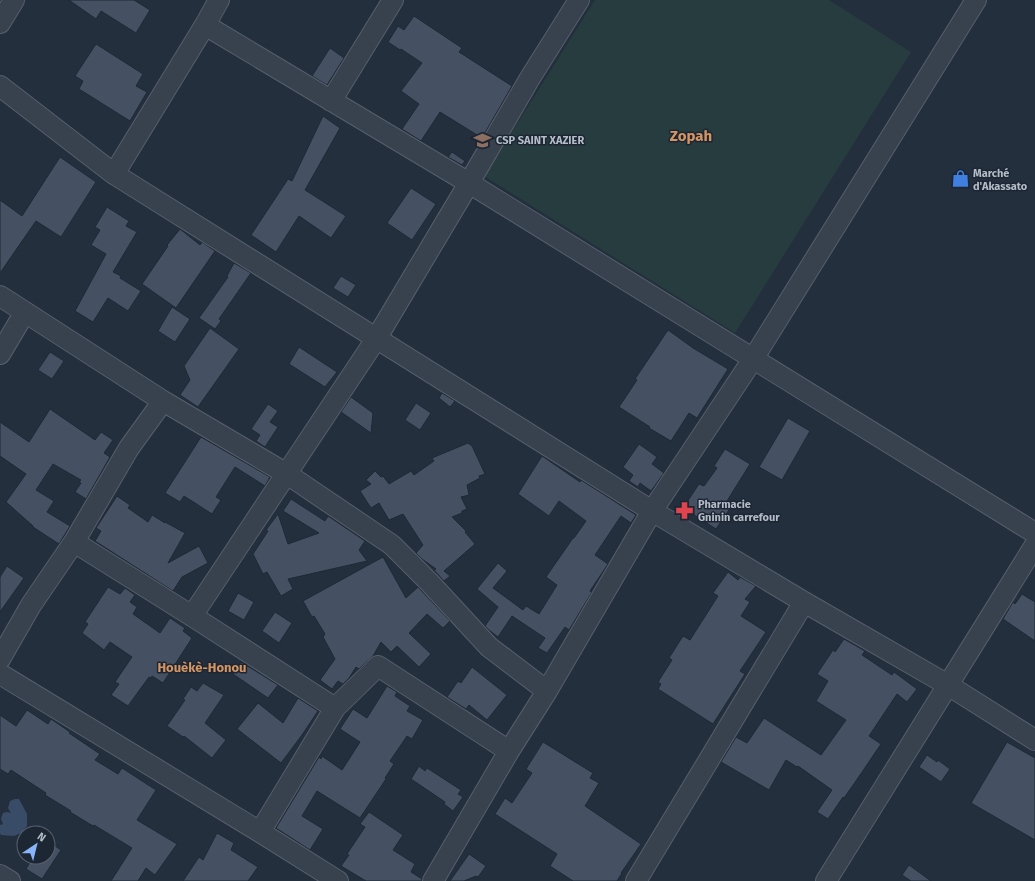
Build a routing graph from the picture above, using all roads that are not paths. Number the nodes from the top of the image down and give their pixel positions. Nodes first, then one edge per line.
1 (14, 0) edge
2 (219, 0) edge
3 (393, 0) edge
4 (578, 0) edge
5 (976, 0) edge
6 (0, 23) edge
7 (205, 25) junction
8 (0, 86) edge
9 (331, 101) junction
10 (114, 174) junction
11 (469, 184) junction
12 (0, 296) edge
13 (25, 312) junction
14 (376, 339) junction
15 (0, 354) edge
16 (753, 359) junction
17 (163, 401) junction
18 (287, 474) junction
19 (652, 511) junction
20 (1035, 533) edge
21 (74, 542) junction
22 (1035, 545) edge
23 (804, 602) junction
24 (192, 616) junction
25 (0, 659) edge
26 (0, 674) edge
27 (948, 685) junction
28 (547, 691) junction
29 (335, 708) junction
30 (1035, 740) edge
31 (509, 751) junction
32 (260, 832) junction
33 (0, 875) edge
34 (10, 881) edge
35 (338, 881) edge
36 (433, 881) edge
37 (636, 881) edge
38 (826, 881) edge

1 - 6 street
2 - 7 street
3 - 9 street
4 - 11 street
5 - 16 street
7 - 9 street
7 - 10 street
8 - 10 street
9 - 11 street
10 - 14 street
11 - 14 street
11 - 16 street
12 - 13 street
13 - 15 street
13 - 17 street
14 - 18 street
14 - 19 street
16 - 19 street
16 - 20 street
17 - 18 street
17 - 21 street
18 - 24 street
18 - 28 street
19 - 23 street
19 - 28 street
21 - 24 street
21 - 25 street
22 - 27 street
23 - 27 street
23 - 37 street
24 - 29 street
26 - 32 street
27 - 30 street
27 - 38 street
28 - 31 street
29 - 31 street
29 - 32 street
31 - 36 street
32 - 35 street
33 - 34 street

